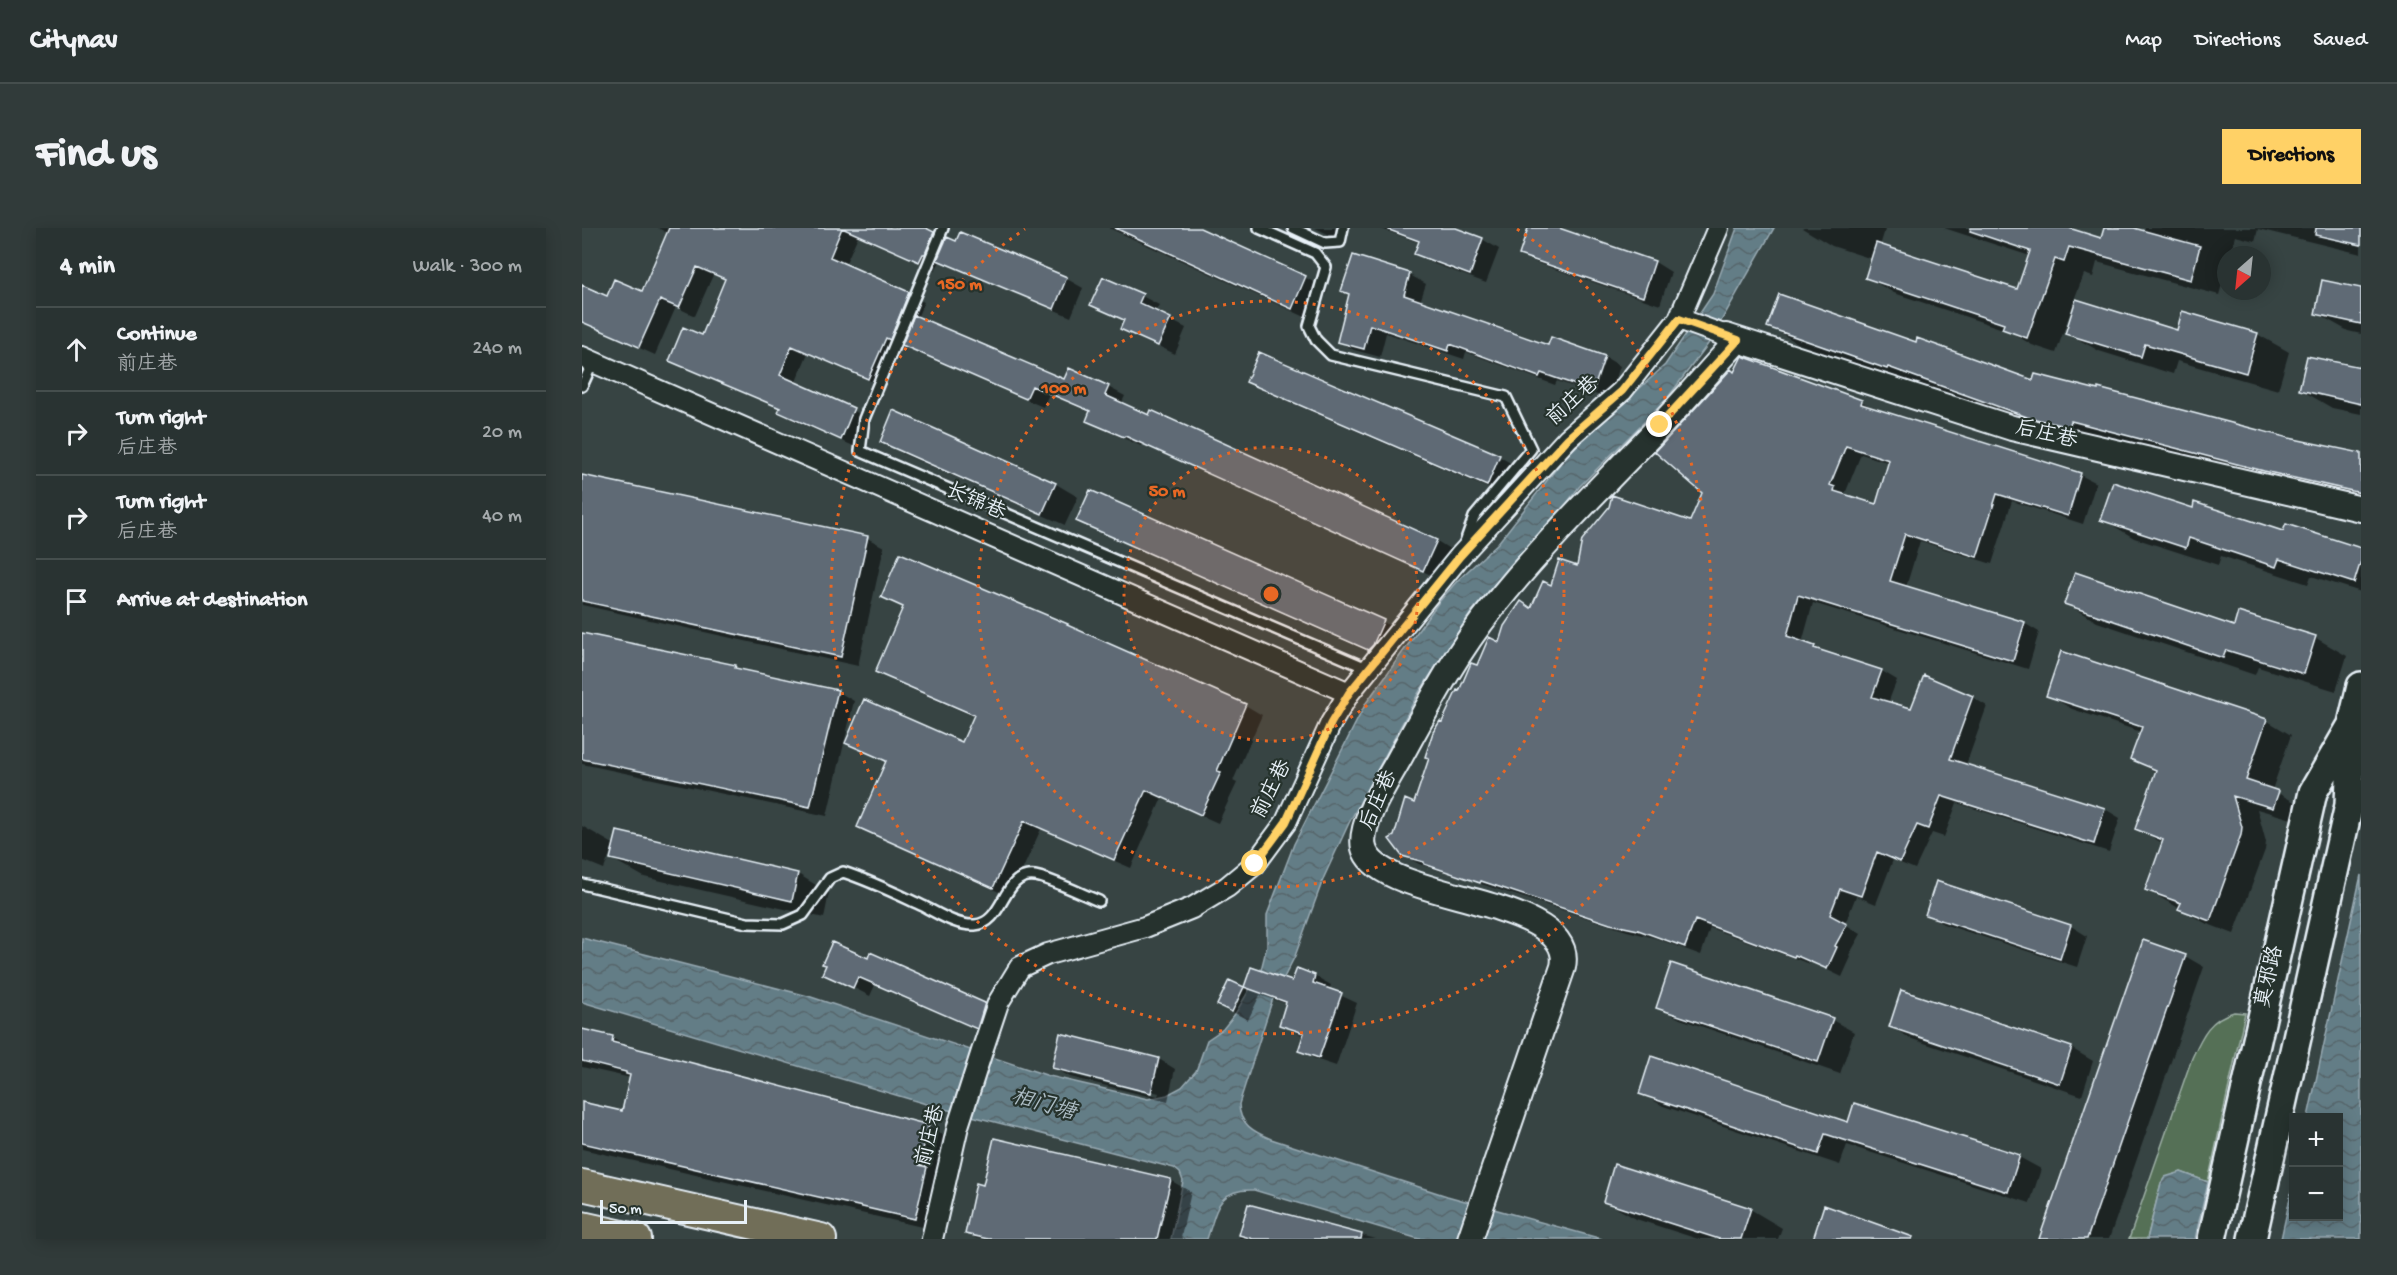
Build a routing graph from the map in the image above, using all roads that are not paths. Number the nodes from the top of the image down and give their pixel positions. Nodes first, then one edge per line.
1 (943, 228) edge
2 (1259, 228) edge
3 (1293, 228) edge
4 (1343, 228) edge
5 (1718, 228) edge
6 (1679, 319) junction
7 (1732, 338) junction
8 (588, 360) edge
9 (582, 386) edge
10 (2361, 509) edge
11 (1460, 556) junction
12 (1369, 669) junction
13 (2361, 686) edge
14 (1349, 693) junction
15 (2352, 724) junction
16 (582, 884) edge
17 (1099, 901) dead end
18 (582, 1185) edge
19 (582, 1227) edge
20 (636, 1239) edge
21 (821, 1239) edge
22 (932, 1239) edge
23 (1470, 1239) edge
24 (2212, 1239) edge
25 (2252, 1239) edge

1 - 12 lane
2 - 11 lane
3 - 4 lane
5 - 6 street, 前庄巷
6 - 7 street, 后庄巷
6 - 11 street, 前庄巷
7 - 10 street, 后庄巷
7 - 23 street, 后庄巷
8 - 9 lane
8 - 14 street, 长锦巷
11 - 12 street, 前庄巷
12 - 14 street, 前庄巷
13 - 15 main road, 莫邪路
14 - 22 street, 前庄巷
15 - 24 main road, 莫邪路
15 - 25 main road, 莫邪路
16 - 17 lane
18 - 21 main road
19 - 20 main road

